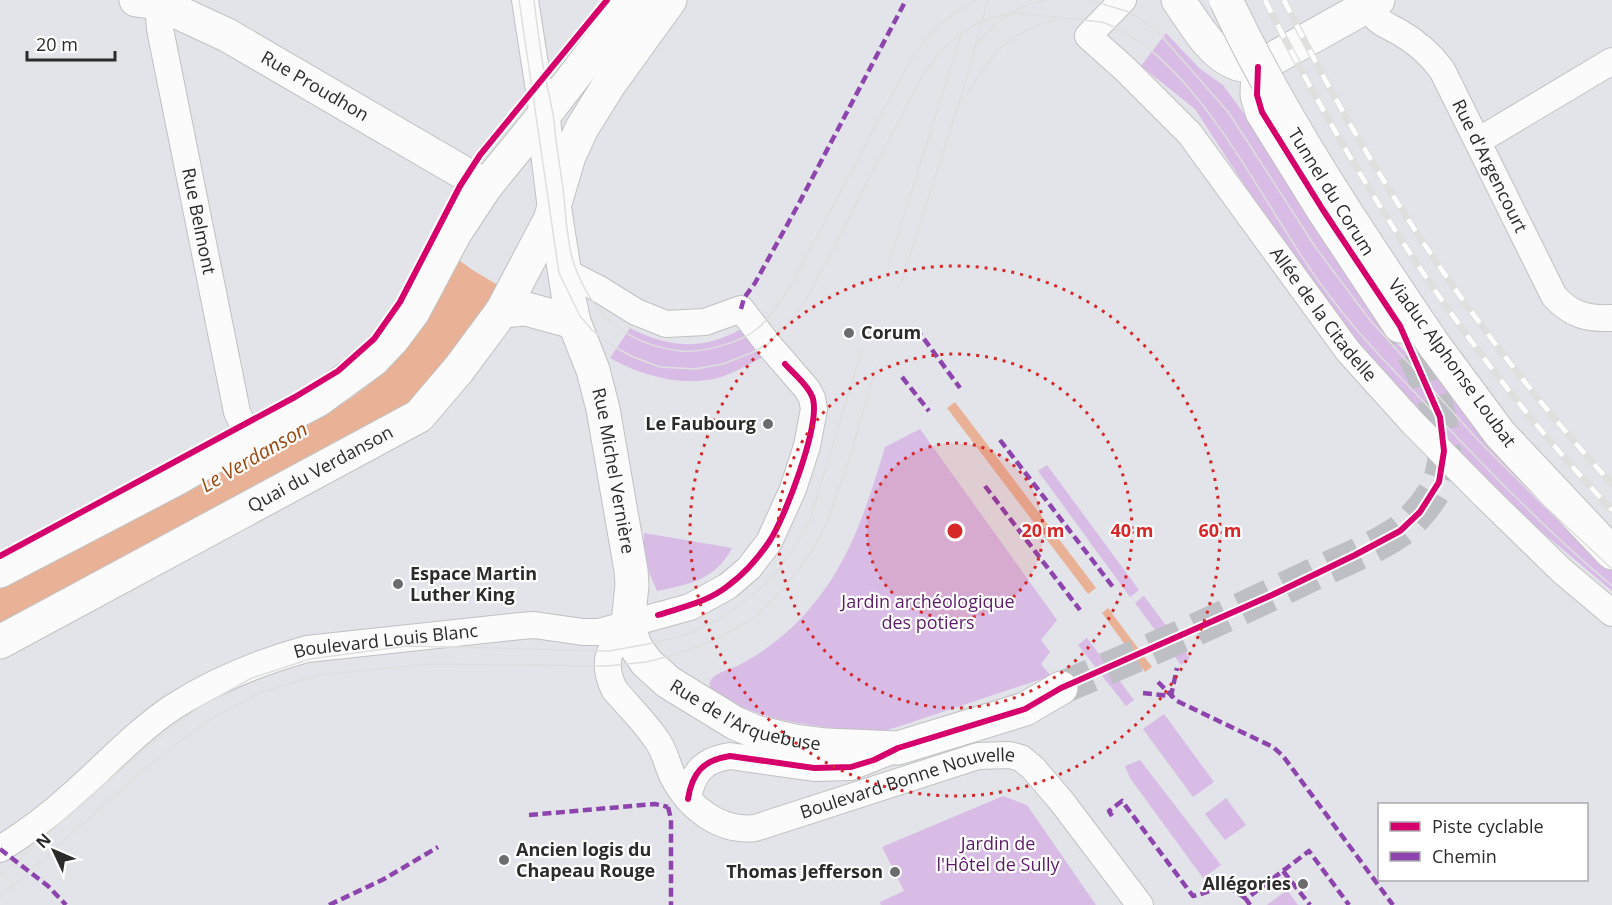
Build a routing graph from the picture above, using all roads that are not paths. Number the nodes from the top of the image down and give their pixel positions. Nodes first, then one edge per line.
1 (525, 0) edge
2 (633, 0) edge
3 (670, 0) edge
4 (1124, 0) edge
5 (1226, 0) edge
6 (147, 2) edge
7 (1371, 2) edge
8 (1179, 3) edge
9 (196, 9) edge
10 (1612, 61) edge
11 (1258, 67) junction
12 (543, 116) junction
13 (1478, 141) junction
14 (486, 186) junction
15 (554, 205) junction
16 (566, 272) junction
17 (502, 311) junction
18 (1612, 318) edge
19 (574, 322) junction
20 (1400, 326) tunnel mouth
21 (250, 436) junction
22 (1612, 553) edge
23 (0, 571) edge
24 (1612, 613) edge
25 (628, 624) junction
26 (0, 642) edge
27 (1061, 688) tunnel mouth
28 (898, 748) junction
29 (688, 799) junction
30 (0, 849) edge
31 (1140, 905) edge

1 - 12 street
2 - 12 street
3 - 15 street, Quai du Verdanson
4 - 24 street, Allée de la Citadelle
5 - 22 street, Viaduc Alphonse Loubat, bridge
6 - 9 street, Rue Proudhon
6 - 21 street, Rue Belmont
7 - 11 street
7 - 13 street, Rue d'Argencourt
8 - 11 street
9 - 14 street, Rue Proudhon
10 - 13 street
11 - 20 street, Tunnel du Corum
12 - 14 street
12 - 15 street, Quai du Verdanson
13 - 18 street, Rue d'Argencourt
14 - 21 street
15 - 16 street, Rue Michel Vernière
15 - 17 street, Quai du Verdanson
16 - 19 street, Rue Michel Vernière
16 - 25 street, Boulevard Louis Blanc
17 - 19 street
17 - 26 street, Quai du Verdanson
19 - 25 street, Rue Michel Vernière
21 - 23 street
25 - 28 street, Rue de l'Arquebuse
25 - 29 street
25 - 30 street, Boulevard Louis Blanc
27 - 28 street, Rue de l'Arquebuse
28 - 29 street, Rue de l'Arquebuse
29 - 31 street, Boulevard Bonne Nouvelle

